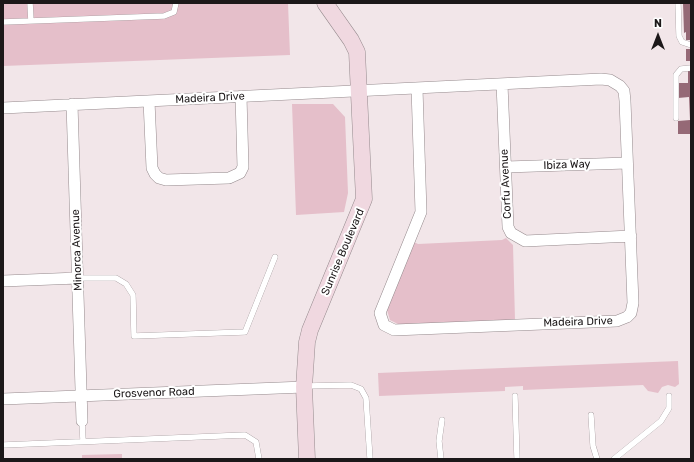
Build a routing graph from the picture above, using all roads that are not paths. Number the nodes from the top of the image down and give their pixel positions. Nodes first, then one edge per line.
1 (30, 3) edge
2 (176, 3) edge
3 (325, 3) edge
4 (678, 3) edge
5 (31, 21) junction
6 (3, 22) edge
7 (691, 45) edge
8 (691, 68) edge
9 (502, 84) junction
10 (417, 88) junction
11 (360, 91) junction
12 (241, 96) junction
13 (149, 101) junction
14 (72, 104) junction
15 (3, 108) edge
16 (676, 118) dead end
17 (628, 163) junction
18 (506, 167) junction
19 (631, 236) junction
20 (275, 257) dead end
21 (78, 278) junction
22 (3, 281) edge
23 (304, 386) junction
24 (82, 396) junction
25 (515, 396) dead end
26 (668, 396) dead end
27 (3, 399) edge
28 (591, 415) dead end
29 (442, 420) dead end
30 (82, 421) joint
31 (83, 441) junction
32 (3, 445) edge
33 (259, 459) edge
34 (307, 459) edge
35 (370, 459) edge
36 (440, 459) edge
37 (517, 459) edge
38 (597, 459) edge
39 (614, 459) edge

1 - 5 lane
2 - 5 lane
3 - 11 street, Sunrise Boulevard
4 - 7 lane
5 - 6 lane
8 - 16 lane
9 - 10 street, Madeira Drive
9 - 17 street, Madeira Drive
9 - 18 street, Corfu Avenue
10 - 11 street, Madeira Drive
10 - 19 street, Madeira Drive
11 - 12 street, Madeira Drive
11 - 23 street, Sunrise Boulevard
12 - 13 street, Madeira Drive
12 - 13 street
13 - 14 street, Madeira Drive
14 - 15 street, Madeira Drive
14 - 21 street, Minorca Avenue
17 - 18 street, Ibiza Way
17 - 19 street, Madeira Drive
18 - 19 street, Corfu Avenue
20 - 21 lane
21 - 22 street
21 - 24 street, Minorca Avenue
23 - 24 street, Grosvenor Road
23 - 34 street, Sunrise Boulevard
23 - 35 lane
24 - 27 street, Grosvenor Road
24 - 30 street, Minorca Avenue
25 - 37 lane
26 - 39 lane
28 - 38 lane
29 - 36 lane
30 - 31 lane
31 - 32 lane
31 - 33 lane

